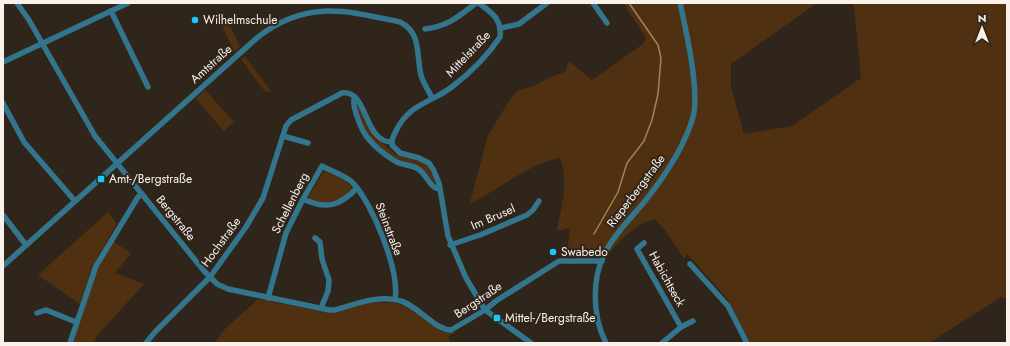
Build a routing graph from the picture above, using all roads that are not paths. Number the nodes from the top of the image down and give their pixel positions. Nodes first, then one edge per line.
1 (17, 3) edge
2 (128, 3) edge
3 (477, 3) edge
4 (547, 3) edge
5 (594, 3) edge
6 (680, 3) edge
7 (111, 11) junction
8 (607, 23) dead end
9 (501, 28) junction
10 (425, 30) dead end
11 (42, 44) junction
12 (3, 62) edge
13 (148, 87) dead end
14 (355, 97) junction
15 (432, 98) junction
16 (3, 103) edge
17 (283, 136) junction
18 (392, 142) junction
19 (308, 143) dead end
20 (117, 164) junction
21 (322, 166) joint
22 (357, 188) junction
23 (440, 189) junction
24 (142, 194) junction
25 (302, 199) junction
26 (75, 201) junction
27 (538, 201) dead end
28 (3, 215) edge
29 (315, 238) dead end
30 (644, 243) dead end
31 (26, 245) junction
32 (450, 245) junction
33 (602, 261) junction
34 (690, 264) dead end
35 (3, 266) edge
36 (210, 277) junction
37 (268, 298) junction
38 (395, 299) junction
39 (321, 308) junction
40 (485, 310) junction
41 (37, 313) dead end
42 (693, 321) dead end
43 (76, 322) junction
44 (681, 327) junction
45 (70, 343) edge
46 (146, 343) edge
47 (532, 343) edge
48 (606, 343) edge
49 (662, 343) edge
50 (747, 343) edge

1 - 11 street, Bergstraße
2 - 7 street
3 - 9 street
3 - 10 street
4 - 9 street, Mittelstraße
5 - 8 street
6 - 33 street, Rieperbergstraße
7 - 11 street
7 - 13 street
9 - 15 street, Mittelstraße
11 - 12 street
11 - 20 street, Bergstraße
14 - 17 street, Hochstraße
14 - 18 street
14 - 23 street
15 - 18 street, Mittelstraße
15 - 20 street, Amtstraße
16 - 26 street
17 - 19 street
17 - 36 street, Hochstraße
18 - 23 street
20 - 24 street, Bergstraße
20 - 26 street, Amtstraße
21 - 22 street, Steinstraße
21 - 25 street, Schellenberg
22 - 25 street
22 - 38 street, Steinstraße
23 - 32 street
24 - 36 street, Bergstraße
24 - 43 street, Bergstraße
25 - 37 street, Schellenberg
26 - 31 street, Amtstraße
27 - 32 street, Im Brusel
28 - 31 street
29 - 39 street
30 - 44 street, Habichtseck
31 - 35 street, Amtstraße
32 - 40 street
33 - 40 street, Bergstraße
33 - 48 street, Rieperbergstraße
34 - 50 street
36 - 37 street, Bergstraße
36 - 46 street, Hochstraße
37 - 39 street, Bergstraße
38 - 39 street, Bergstraße
38 - 40 street, Bergstraße
40 - 47 street
41 - 43 street
42 - 44 street
43 - 45 street, Bergstraße
44 - 49 street

